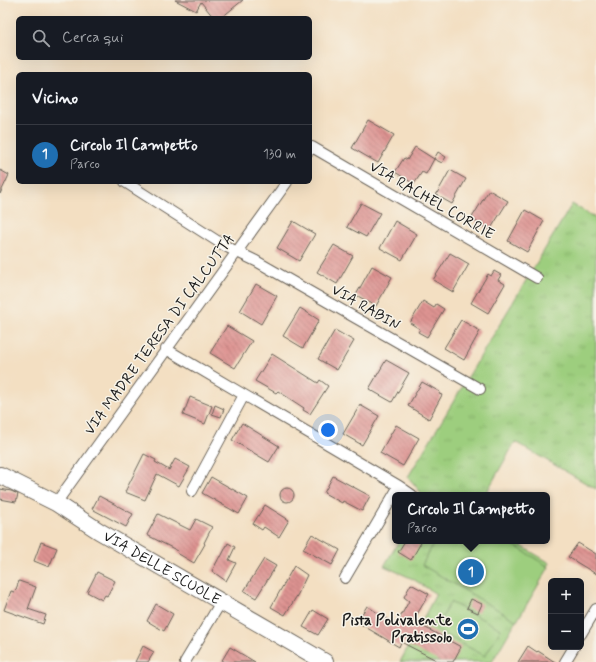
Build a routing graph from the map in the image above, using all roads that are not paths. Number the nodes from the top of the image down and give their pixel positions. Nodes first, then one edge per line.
1 (312, 150) edge
2 (128, 184) edge
3 (286, 184) edge
4 (237, 252) junction
5 (537, 278) dead end
6 (166, 349) junction
7 (480, 388) dead end
8 (244, 395) junction
9 (0, 475) edge
10 (399, 486) junction
11 (192, 491) dead end
12 (395, 492) edge
13 (408, 492) edge
14 (392, 498) edge
15 (56, 503) junction
16 (345, 578) dead end
17 (220, 602) junction
18 (596, 609) edge
19 (584, 629) edge
20 (572, 650) edge
21 (185, 662) edge
22 (324, 662) edge
23 (565, 662) edge

1 - 5 street, VIA RACHEL CORRIE
2 - 4 street, VIA RABIN
3 - 4 street, VIA MADRE TERESA DI CALCUTTA
4 - 6 street, VIA MADRE TERESA DI CALCUTTA
4 - 7 street, VIA RABIN
6 - 8 street
6 - 15 street, VIA MADRE TERESA DI CALCUTTA
8 - 10 street
8 - 11 street
9 - 15 main road, VIA DELLE SCUOLE
10 - 12 street
10 - 13 street
14 - 16 street
15 - 17 main road, VIA DELLE SCUOLE
17 - 21 street
17 - 22 main road, VIA DELLE SCUOLE
18 - 19 street
20 - 23 street

